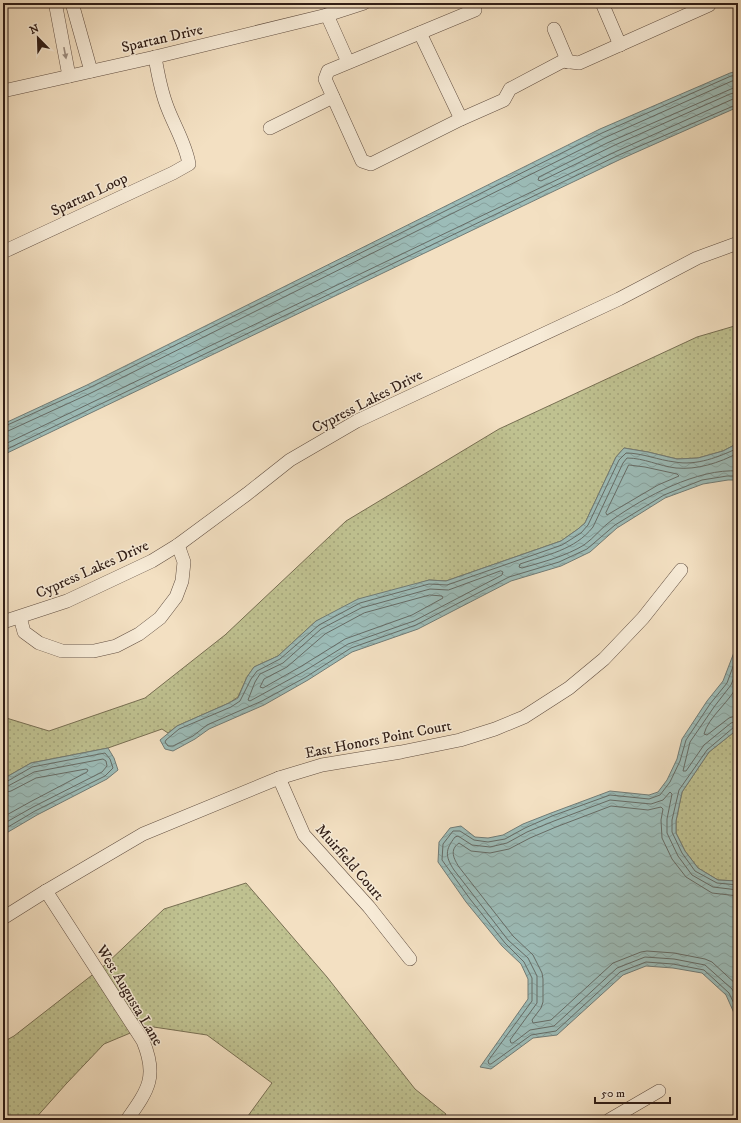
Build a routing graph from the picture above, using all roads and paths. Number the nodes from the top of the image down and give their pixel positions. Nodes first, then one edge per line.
1 (56, 3) edge
2 (72, 3) edge
3 (364, 3) edge
4 (602, 3) edge
5 (710, 3) edge
6 (472, 5) edge
7 (327, 15) junction
8 (554, 29) dead end
9 (420, 33) junction
10 (620, 45) junction
11 (155, 57) junction
12 (348, 62) junction
13 (568, 62) junction
14 (91, 71) junction
15 (69, 76) junction
16 (3, 91) edge
17 (333, 97) junction
18 (461, 119) junction
19 (270, 128) dead end
20 (738, 243) edge
21 (3, 252) edge
22 (178, 545) junction
23 (681, 570) dead end
24 (20, 617) junction
25 (3, 622) edge
26 (279, 778) junction
27 (46, 891) junction
28 (3, 918) edge
29 (410, 959) dead end
30 (659, 1091) dead end
31 (127, 1120) edge
32 (609, 1120) edge

1 -> 15 street
2 - 14 street
3 - 7 street, Spartan Drive
4 - 10 street
5 - 10 street
6 - 9 street
7 - 11 street, Spartan Drive
7 - 12 street
8 - 13 street
9 - 12 street
9 - 18 street
10 - 13 street
11 - 14 street, Spartan Drive
11 - 21 street, Spartan Loop
12 - 17 street
13 - 18 street
14 - 15 street, Spartan Drive
15 - 16 street, Spartan Drive
17 - 18 street
17 - 19 street
20 - 22 street, Cypress Lakes Drive
22 - 24 street, Cypress Lakes Drive
22 - 24 street
23 - 26 street, East Honors Point Court
24 - 25 street, Cypress Lakes Drive
26 - 27 street, East Honors Point Court
26 - 29 street, Muirfield Court
27 - 28 street, East Honors Point Court
27 - 31 street, West Augusta Lane
30 - 32 street

